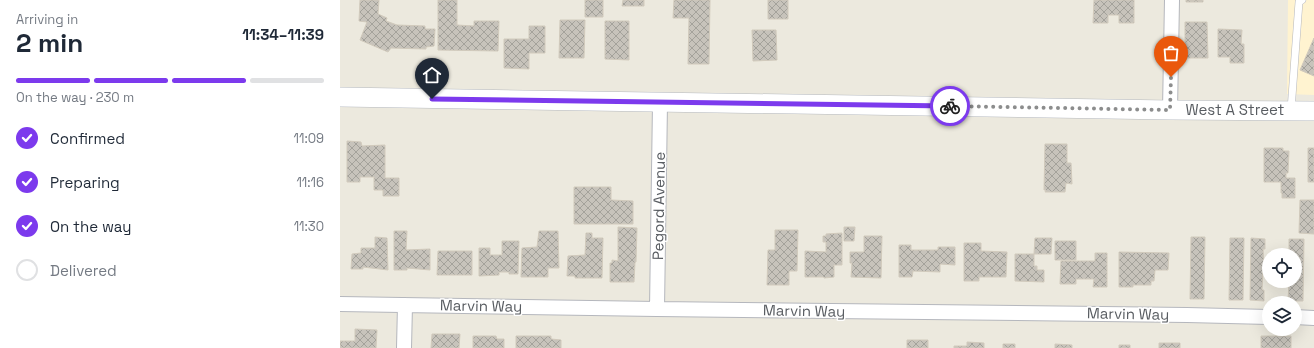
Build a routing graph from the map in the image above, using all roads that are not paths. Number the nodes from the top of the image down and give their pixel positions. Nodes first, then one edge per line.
1 (1172, 0) edge
2 (1302, 0) edge
3 (340, 97) edge
4 (660, 103) junction
5 (1170, 110) junction
6 (1290, 110) junction
7 (1314, 111) edge
8 (340, 304) edge
9 (405, 305) junction
10 (657, 310) junction
11 (1262, 317) edge
12 (1302, 317) edge
13 (1314, 318) edge
14 (404, 348) edge

1 - 5 street
2 - 6 lane
3 - 4 main road, West A Street
4 - 5 main road, West A Street
4 - 10 street, Pegord Avenue
5 - 6 main road, West A Street
6 - 7 main road, West A Street
8 - 9 street, Marvin Way
9 - 10 street, Marvin Way
9 - 14 street
10 - 11 street, Marvin Way
12 - 13 street

